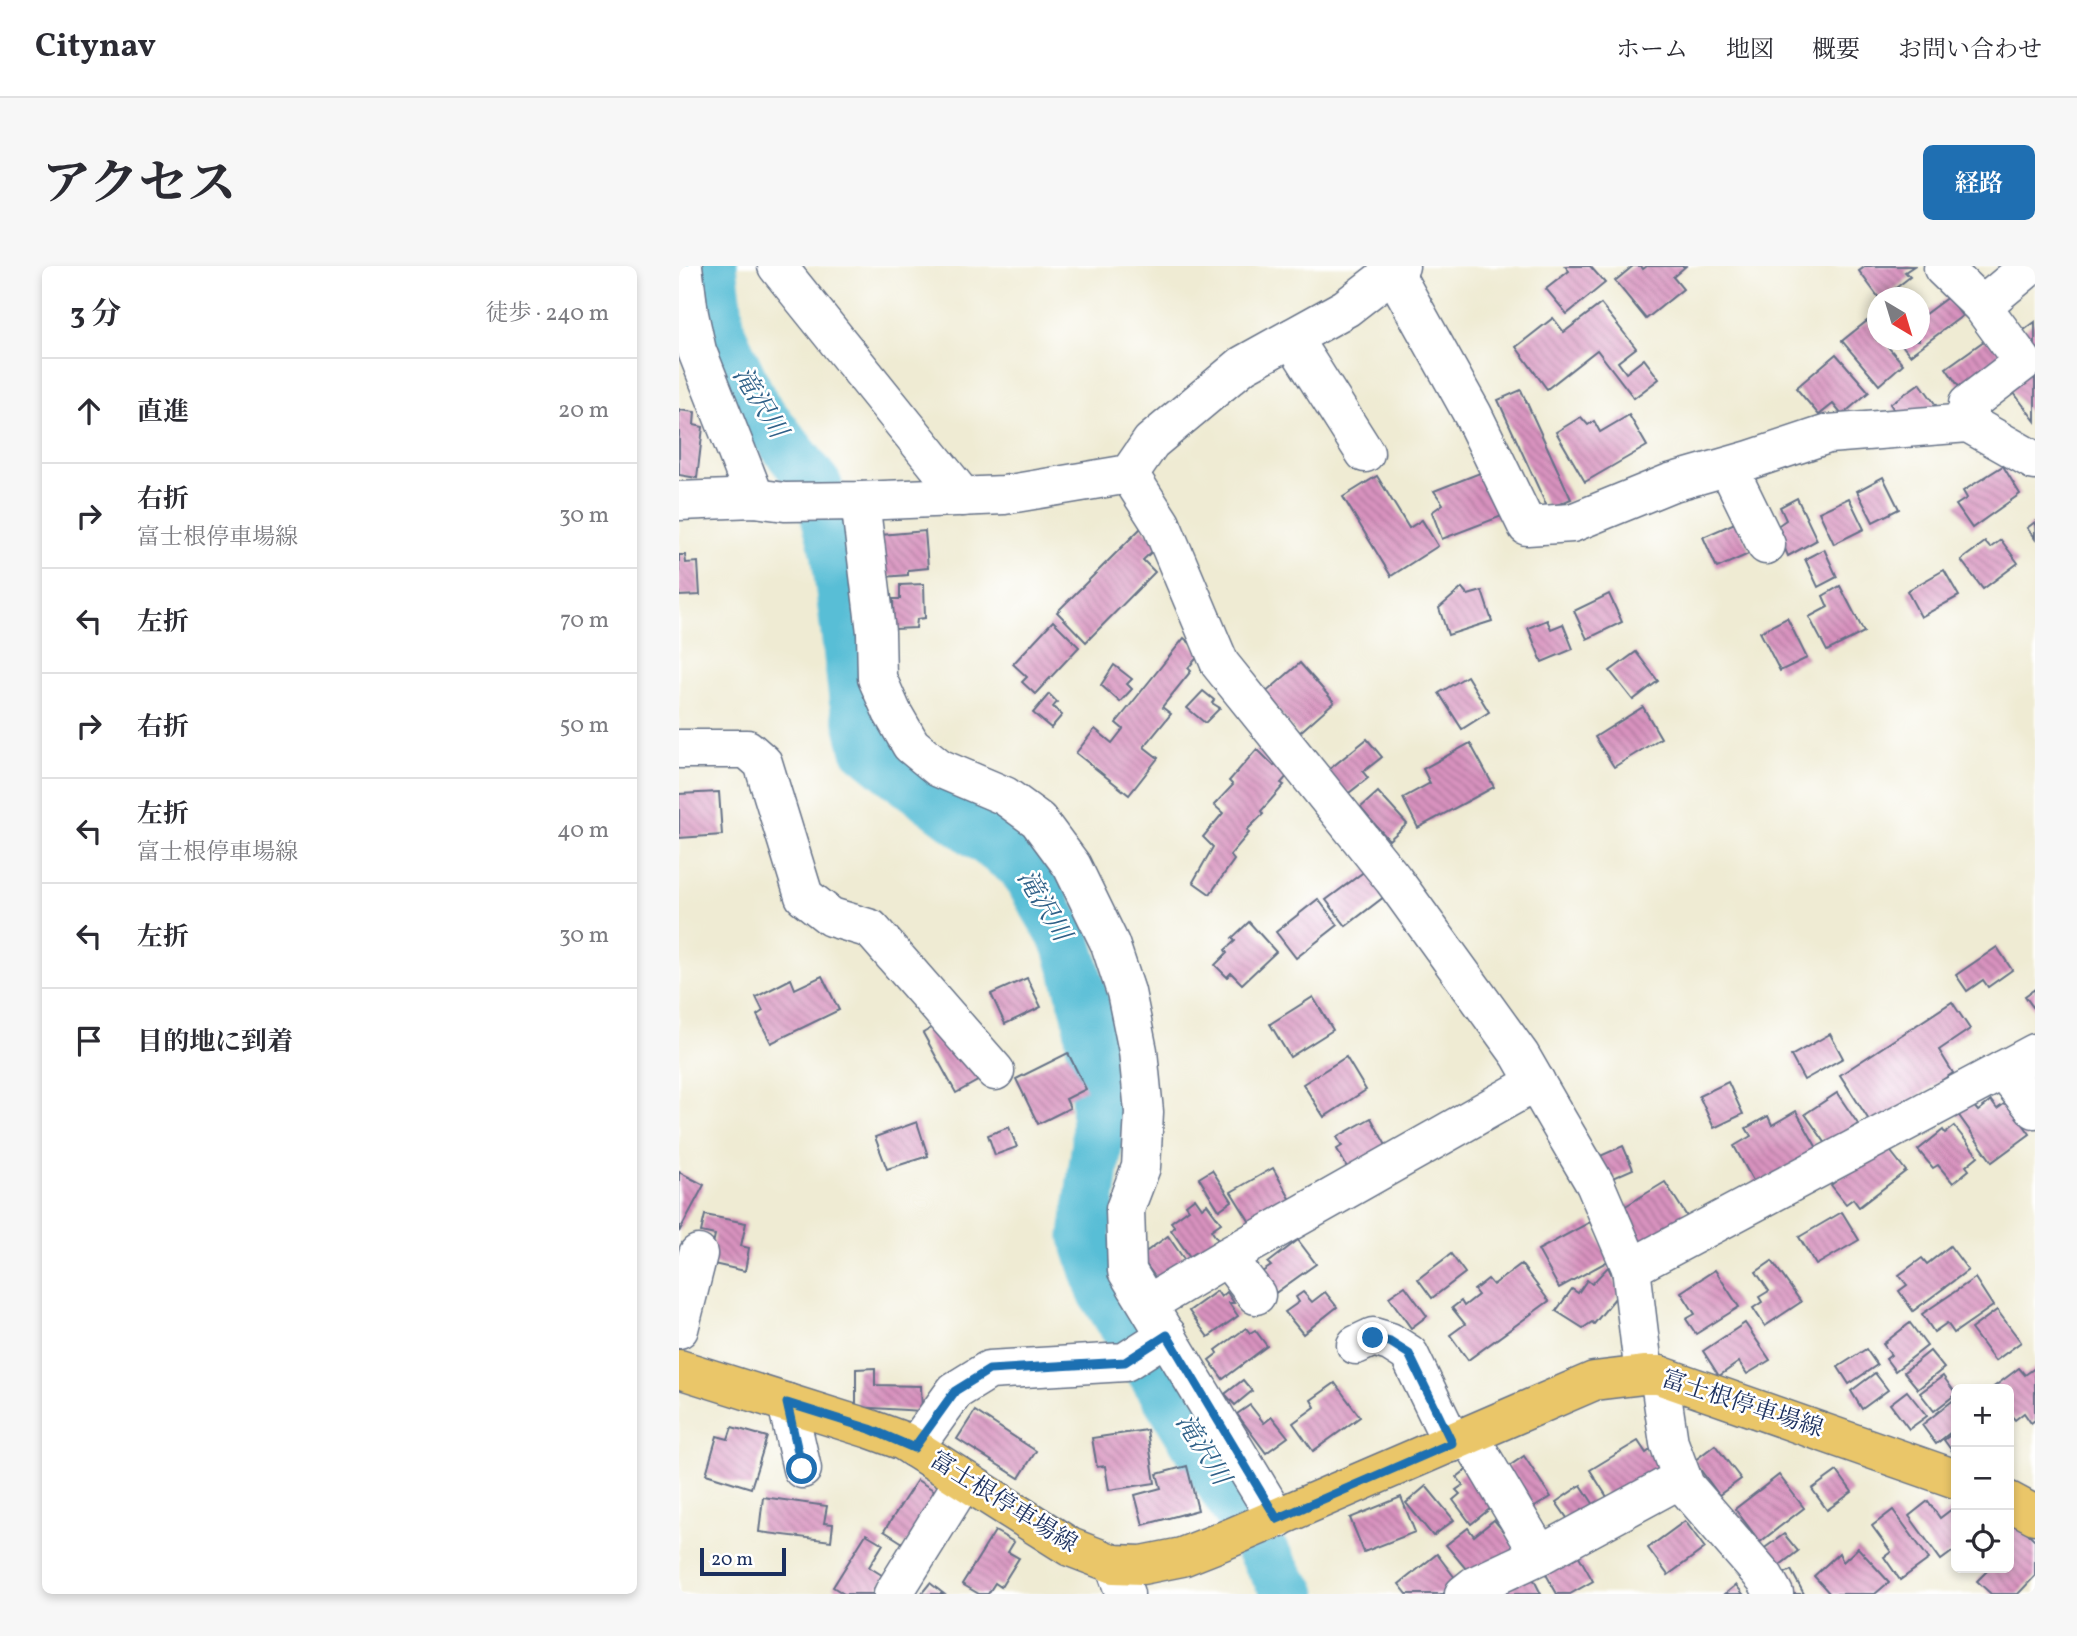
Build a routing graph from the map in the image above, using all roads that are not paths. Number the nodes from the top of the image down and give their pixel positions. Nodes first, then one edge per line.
1 (684, 266) edge
2 (777, 266) edge
3 (2030, 266) edge
4 (1943, 268) dead end
5 (1397, 269) edge
6 (1982, 306) junction
7 (1292, 338) junction
8 (1968, 423) junction
9 (1365, 453) dead end
10 (2035, 461) edge
11 (1728, 467) junction
12 (1129, 474) junction
13 (963, 496) junction
14 (770, 500) junction
15 (679, 501) edge
16 (854, 501) junction
17 (1766, 545) dead end
18 (679, 749) edge
19 (2019, 1061) edge
20 (995, 1071) dead end
21 (1536, 1082) junction
22 (2035, 1110) edge
23 (698, 1254) dead end
24 (1227, 1257) junction
25 (1631, 1268) junction
26 (1256, 1295) dead end
27 (1158, 1320) junction
28 (679, 1329) edge
29 (1356, 1345) dead end
30 (679, 1368) edge
31 (1651, 1375) junction
32 (787, 1403) junction
33 (1461, 1440) junction
34 (914, 1448) junction
35 (802, 1469) dead end
36 (1951, 1477) edge
37 (1682, 1478) junction
38 (964, 1480) junction
39 (2014, 1504) edge
40 (2035, 1516) edge
41 (1277, 1519) junction
42 (1540, 1555) junction
43 (1119, 1579) edge
44 (893, 1594) edge
45 (1464, 1594) edge
46 (1774, 1594) edge

1 - 14 street
2 - 13 street
3 - 6 street
4 - 6 street
5 - 7 street
5 - 11 street
6 - 8 street
7 - 9 street
7 - 12 street
8 - 10 street
8 - 11 street
11 - 17 street
12 - 13 street
12 - 21 street
13 - 16 street
14 - 15 street
14 - 16 street
16 - 27 street
18 - 20 street
19 - 22 street
19 - 25 street
21 - 24 street
21 - 25 street
23 - 28 street
24 - 26 street
24 - 27 street
25 - 31 street
27 - 34 street
27 - 41 street
29 - 33 street
30 - 32 main road, 富士根停車場線
31 - 33 main road, 富士根停車場線
31 - 36 main road, 富士根停車場線
31 - 37 street
32 - 34 main road, 富士根停車場線
32 - 35 street
33 - 41 main road, 富士根停車場線
33 - 42 street
34 - 38 main road, 富士根停車場線
37 - 42 street
37 - 46 street
38 - 43 main road, 富士根停車場線
38 - 44 street
39 - 40 main road
41 - 43 main road, 富士根停車場線
42 - 45 street

